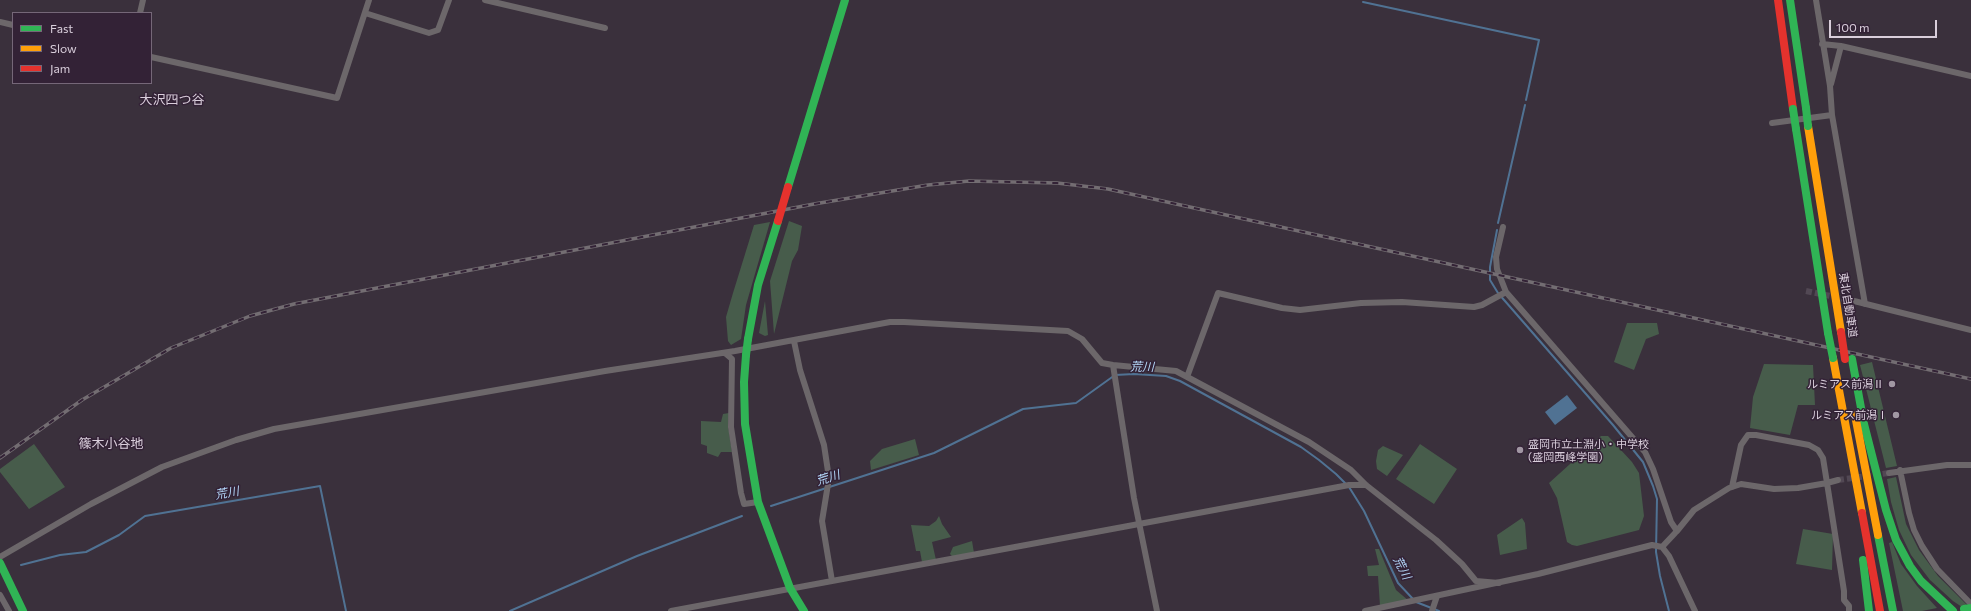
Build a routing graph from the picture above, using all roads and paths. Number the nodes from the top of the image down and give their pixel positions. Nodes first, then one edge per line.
1 (143, 0) edge
2 (369, 0) edge
3 (449, 0) edge
4 (485, 0) edge
5 (844, 0) edge
6 (1778, 0) edge
7 (1790, 0) edge
8 (1816, 0) edge
9 (140, 12) edge
10 (365, 13) junction
11 (0, 22) edge
12 (12, 25) edge
13 (605, 28) dead end
14 (1822, 44) junction
15 (1841, 46) junction
16 (152, 57) edge
17 (1971, 76) edge
18 (1830, 86) junction
19 (1832, 115) junction
20 (1772, 123) dead end
21 (1503, 227) dead end
22 (1505, 293) junction
23 (1850, 300) tunnel mouth
24 (1865, 304) junction
25 (1971, 330) edge
26 (794, 341) junction
27 (725, 353) junction
28 (1848, 359) junction
29 (1113, 372) junction
30 (1187, 377) junction
31 (1845, 426) junction
32 (1971, 465) edge
33 (1900, 470) junction
34 (1889, 473) tunnel mouth
35 (1838, 480) tunnel mouth
36 (1827, 483) junction
37 (1366, 485) junction
38 (1732, 487) junction
39 (758, 502) junction
40 (1139, 524) junction
41 (1677, 531) junction
42 (1661, 547) junction
43 (0, 557) edge
44 (2, 566) edge
45 (832, 581) junction
46 (1499, 583) junction
47 (790, 588) junction
48 (0, 595) edge
49 (1437, 596) junction
50 (1971, 601) edge
51 (1969, 606) edge
52 (1433, 609) edge
53 (9, 611) edge
54 (22, 611) edge
55 (671, 611) edge
56 (804, 611) edge
57 (1157, 611) edge
58 (1365, 611) edge
59 (1695, 611) edge
60 (1849, 611) edge
61 (1869, 611) edge
62 (1880, 611) edge
63 (1893, 611) edge
64 (1954, 611) edge

1 - 9 street
2 - 10 street
3 - 10 street
4 - 13 street
5 - 39 main road, bridge
6 - 31 main road, bridge
7 - 28 main road, 東北自動車道, bridge
8 - 14 street
10 - 16 street
11 - 12 street
14 - 15 street
14 - 18 street
15 - 17 street
15 - 18 street
18 - 19 street
19 - 20 street
19 - 24 street
21 - 22 street
22 - 30 street
22 - 41 street
23 - 24 street
24 - 25 street
26 - 27 street
26 - 29 street
26 - 45 street
27 - 39 street
27 - 43 street
28 - 63 main road, 東北自動車道
28 - 64 main road
29 - 30 street
29 - 40 street
30 - 37 street
31 - 61 main road
31 - 62 main road
32 - 33 street
33 - 34 street
33 - 51 street
35 - 36 street
36 - 38 street
36 - 38 street
36 - 60 street
37 - 40 street
37 - 46 street
38 - 41 street
39 - 47 main road
40 - 45 street
40 - 57 street
41 - 42 street
42 - 46 street
42 - 59 street
44 - 54 main road
45 - 47 street
46 - 49 street
47 - 55 street
47 - 56 main road
48 - 53 street
49 - 52 street
49 - 58 street
50 - 51 street

